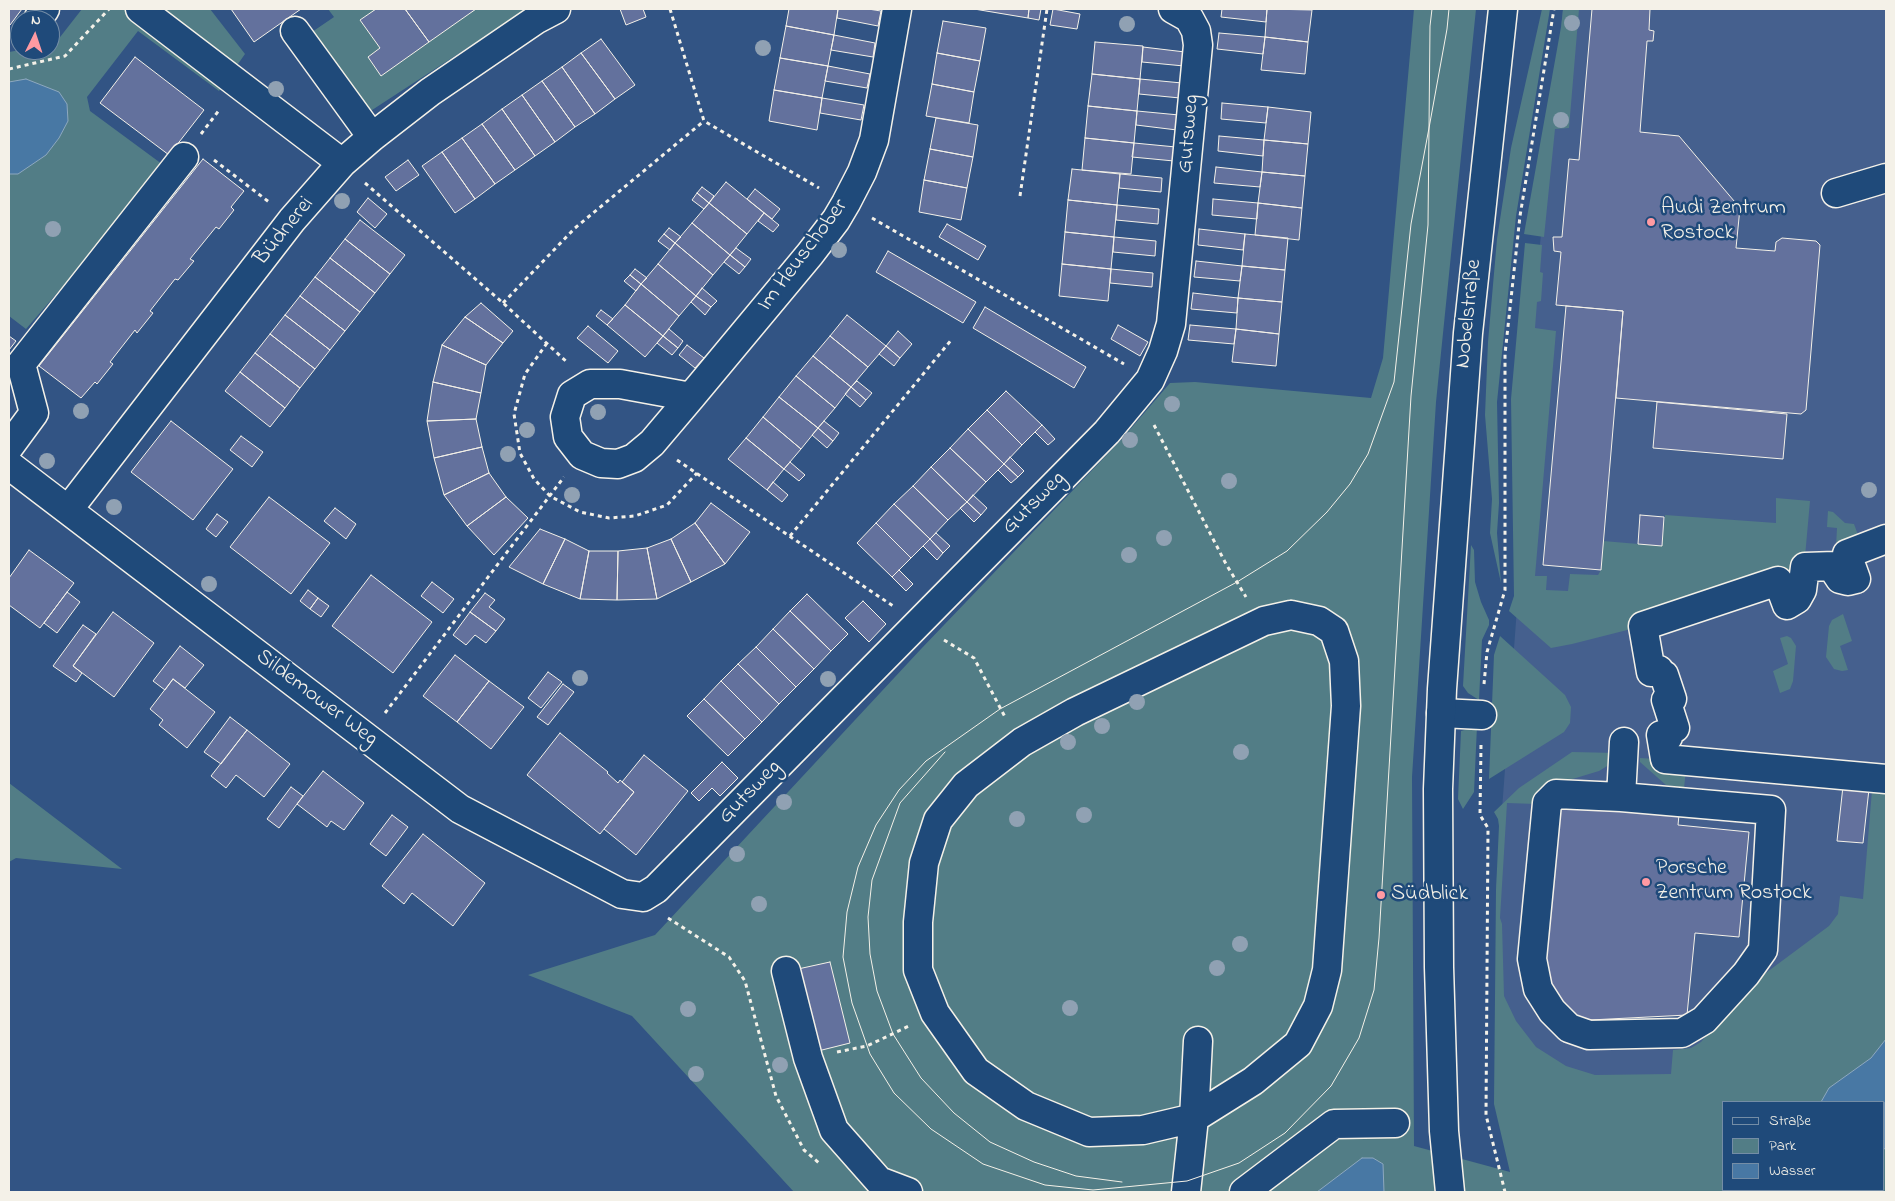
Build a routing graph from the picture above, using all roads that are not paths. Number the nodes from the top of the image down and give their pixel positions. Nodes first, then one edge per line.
1 (140, 9) edge
2 (556, 9) edge
3 (897, 9) edge
4 (1174, 9) edge
5 (1503, 9) edge
6 (295, 31) dead end
7 (372, 137) junction
8 (197, 150) road end
9 (342, 163) junction
10 (1886, 178) edge
11 (1836, 194) dead end
12 (691, 397) junction
13 (9, 447) edge
14 (9, 465) edge
15 (68, 510) junction
16 (1886, 539) edge
17 (1441, 713) junction
18 (1482, 715) road end
19 (1624, 742) dead end
20 (1676, 744) dead end
21 (1852, 762) dead end
22 (1886, 779) edge
23 (1621, 797) junction
24 (643, 897) joint
25 (786, 971) dead end
26 (1198, 1041) dead end
27 (1194, 1118) junction
28 (1395, 1123) dead end
29 (908, 1192) edge
30 (1186, 1192) edge
31 (1244, 1192) edge
32 (1450, 1192) edge

1 - 9 street
2 - 7 street, Büdnerei
3 - 12 street, Im Heuschober
4 - 24 street, Gutsweg
5 - 17 street, Nobelstraße
6 - 7 street
7 - 9 street, Büdnerei
8 - 13 street
9 - 15 street, Büdnerei
10 - 11 street
12 - 12 street, Im Heuschober
14 - 15 street, Sildemower Weg
15 - 24 street, Sildemower Weg
16 - 22 street
17 - 18 street
17 - 32 street, Nobelstraße
19 - 23 street
20 - 21 street
23 - 23 street
25 - 29 street
26 - 27 street
27 - 27 street
27 - 30 street
28 - 31 street

